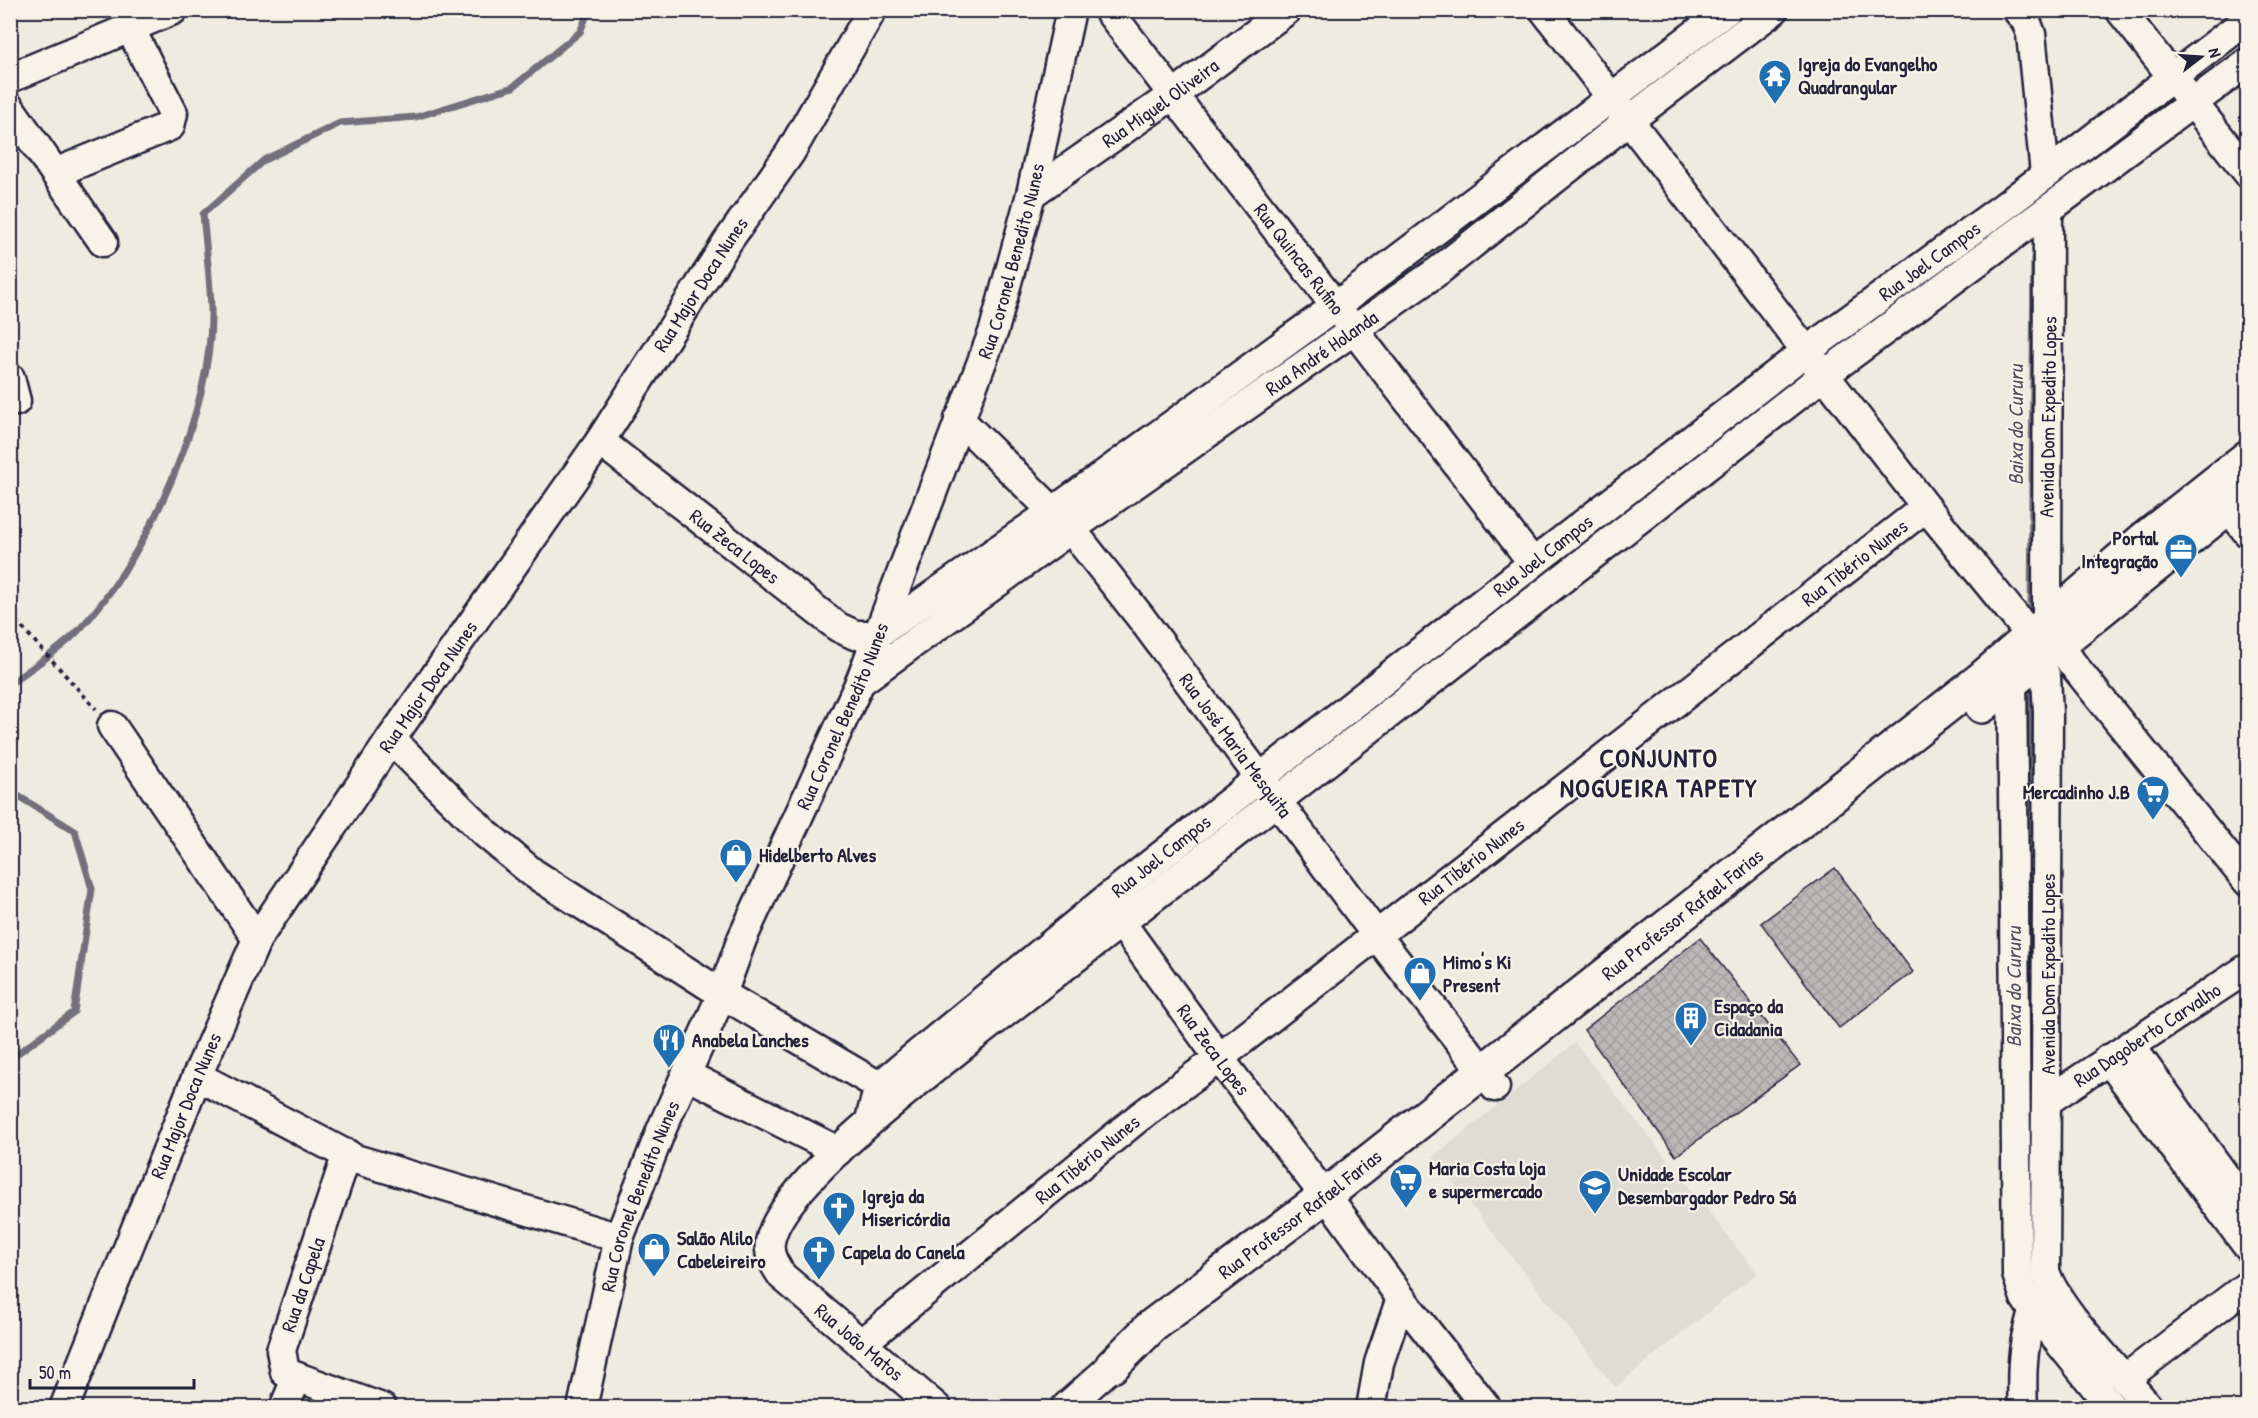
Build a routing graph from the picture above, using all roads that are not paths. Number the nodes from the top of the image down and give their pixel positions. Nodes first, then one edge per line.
1 (173, 10) edge
2 (872, 10) edge
3 (1071, 10) edge
4 (1108, 10) edge
5 (1287, 10) edge
6 (1544, 10) edge
7 (1727, 10) edge
8 (1774, 10) edge
9 (2017, 10) edge
10 (2120, 10) edge
11 (2247, 19) edge
12 (130, 28) junction
13 (2247, 62) edge
14 (2172, 76) junction
15 (10, 78) edge
16 (1173, 95) junction
17 (2192, 101) junction
18 (10, 108) edge
19 (1620, 111) junction
20 (55, 173) junction
21 (2247, 173) edge
22 (2045, 174) junction
23 (1031, 194) junction
24 (2005, 206) junction
25 (2048, 210) junction
26 (2017, 234) junction
27 (103, 242) dead end
28 (1336, 306) junction
29 (1355, 331) junction
30 (1805, 352) junction
31 (1824, 375) junction
32 (959, 419) junction
33 (600, 441) junction
34 (2247, 457) edge
35 (2228, 494) edge
36 (1926, 507) junction
37 (1063, 520) junction
38 (2247, 533) edge
39 (1533, 563) junction
40 (876, 634) junction
41 (2034, 649) junction
42 (860, 682) junction
43 (112, 726) road end
44 (391, 739) junction
45 (1268, 789) junction
46 (2247, 882) edge
47 (1105, 900) junction
48 (1122, 922) junction
49 (1377, 936) junction
50 (257, 939) junction
51 (2247, 968) edge
52 (722, 994) junction
53 (2119, 1052) junction
54 (1220, 1058) junction
55 (687, 1075) junction
56 (197, 1076) junction
57 (1489, 1079) junction
58 (887, 1094) junction
59 (2047, 1101) junction
60 (838, 1152) junction
61 (347, 1154) junction
62 (1331, 1203) junction
63 (2247, 1208) edge
64 (619, 1238) junction
65 (2247, 1247) edge
66 (2048, 1283) junction
67 (2247, 1285) edge
68 (1401, 1298) junction
69 (2033, 1310) junction
70 (861, 1344) junction
71 (1112, 1366) joint
72 (297, 1377) junction
73 (2126, 1378) junction
74 (64, 1407) edge
75 (284, 1407) edge
76 (382, 1407) edge
77 (582, 1407) edge
78 (937, 1407) edge
79 (1065, 1407) edge
80 (1371, 1407) edge
81 (1487, 1407) edge
82 (2023, 1407) edge
83 (2112, 1407) edge
84 (2149, 1407) edge

1 - 12 street
2 - 33 street, Rua Major Doca Nunes
3 - 23 street, Rua Coronel Benedito Nunes
4 - 16 street, Rua Quincas Rufino
5 - 16 street, Rua Miguel Oliveira
6 - 19 street
7 - 19 street, Rua André Holanda
8 - 19 street, Rua André Holanda
9 - 22 street
10 - 14 street
11 - 14 street, Rua Joel Campos
12 - 15 street
12 - 20 street
13 - 17 street, Rua Joel Campos
14 - 17 street
14 - 22 street, Rua Joel Campos
16 - 23 street, Rua Miguel Oliveira
16 - 28 street, Rua Quincas Rufino
17 - 21 street
17 - 25 street, Rua Joel Campos
18 - 20 street
19 - 28 street, Rua André Holanda
19 - 29 street, Rua André Holanda
19 - 30 street
20 - 27 street
22 - 24 street, Rua Joel Campos
23 - 32 street, Rua Coronel Benedito Nunes
24 - 26 street
24 - 30 street, Rua Joel Campos
25 - 26 street, Rua Joel Campos
25 - 41 street, Avenida Dom Expedito Lopes
26 - 31 street, Rua Joel Campos
28 - 29 street, Rua Quincas Rufino
28 - 37 street, Rua André Holanda
29 - 37 street, Rua André Holanda
29 - 39 street, Rua Quincas Rufino
30 - 31 street
30 - 39 street, Rua Joel Campos
31 - 36 street
31 - 45 street, Rua Joel Campos
32 - 37 street, Rua José Maria Mesquita
32 - 40 street, Rua Coronel Benedito Nunes
33 - 40 street, Rua Zeca Lopes
33 - 44 street, Rua Major Doca Nunes
34 - 35 main road, Rua Professor Rafael Farias
35 - 38 street
35 - 41 main road, Rua Professor Rafael Farias
36 - 41 street
36 - 49 street, Rua Tibério Nunes
37 - 40 street, Rua André Holanda
37 - 42 street, Rua André Holanda
37 - 45 street, Rua José Maria Mesquita
39 - 45 street, Rua Joel Campos
40 - 42 street, Rua Coronel Benedito Nunes
41 - 46 street
41 - 57 main road, Rua Professor Rafael Farias
41 - 59 street, Avenida Dom Expedito Lopes
41 - 69 street, Avenida Dom Expedito Lopes
42 - 52 street, Rua Coronel Benedito Nunes
43 - 50 street
44 - 50 street, Rua Major Doca Nunes
44 - 52 street
45 - 47 street, Rua Joel Campos
45 - 48 street, Rua Joel Campos
45 - 49 street, Rua José Maria Mesquita
47 - 48 street, Rua Zeca Lopes
47 - 58 street, Rua Joel Campos
48 - 54 street, Rua Zeca Lopes
48 - 58 street, Rua Joel Campos
49 - 54 street, Rua Tibério Nunes
49 - 57 street, Rua José Maria Mesquita
50 - 56 street, Rua Major Doca Nunes
51 - 53 street, Rua Dagoberto Carvalho
52 - 55 street, Rua Coronel Benedito Nunes
52 - 58 street
53 - 59 street, Rua Dagoberto Carvalho
53 - 63 street
53 - 65 street
54 - 62 street, Rua Zeca Lopes
54 - 70 street, Rua Tibério Nunes
55 - 60 street
55 - 64 street, Rua Coronel Benedito Nunes
56 - 61 street
56 - 74 street, Rua Major Doca Nunes
57 - 62 main road, Rua Professor Rafael Farias
58 - 60 street
59 - 66 street, Avenida Dom Expedito Lopes
60 - 70 street, Rua João Matos
61 - 64 street
61 - 72 street, Rua da Capela
62 - 68 street, Rua Zeca Lopes
62 - 71 main road, Rua Professor Rafael Farias
64 - 77 street, Rua Coronel Benedito Nunes
66 - 69 street
66 - 73 street
67 - 73 street
68 - 80 street
68 - 81 street, Rua Zeca Lopes
69 - 82 street
69 - 83 street, Avenida Dom Expedito Lopes
70 - 78 street, Rua João Matos
71 - 79 street, Rua Professor Rafael Farias
72 - 75 street
72 - 76 street
73 - 84 street

